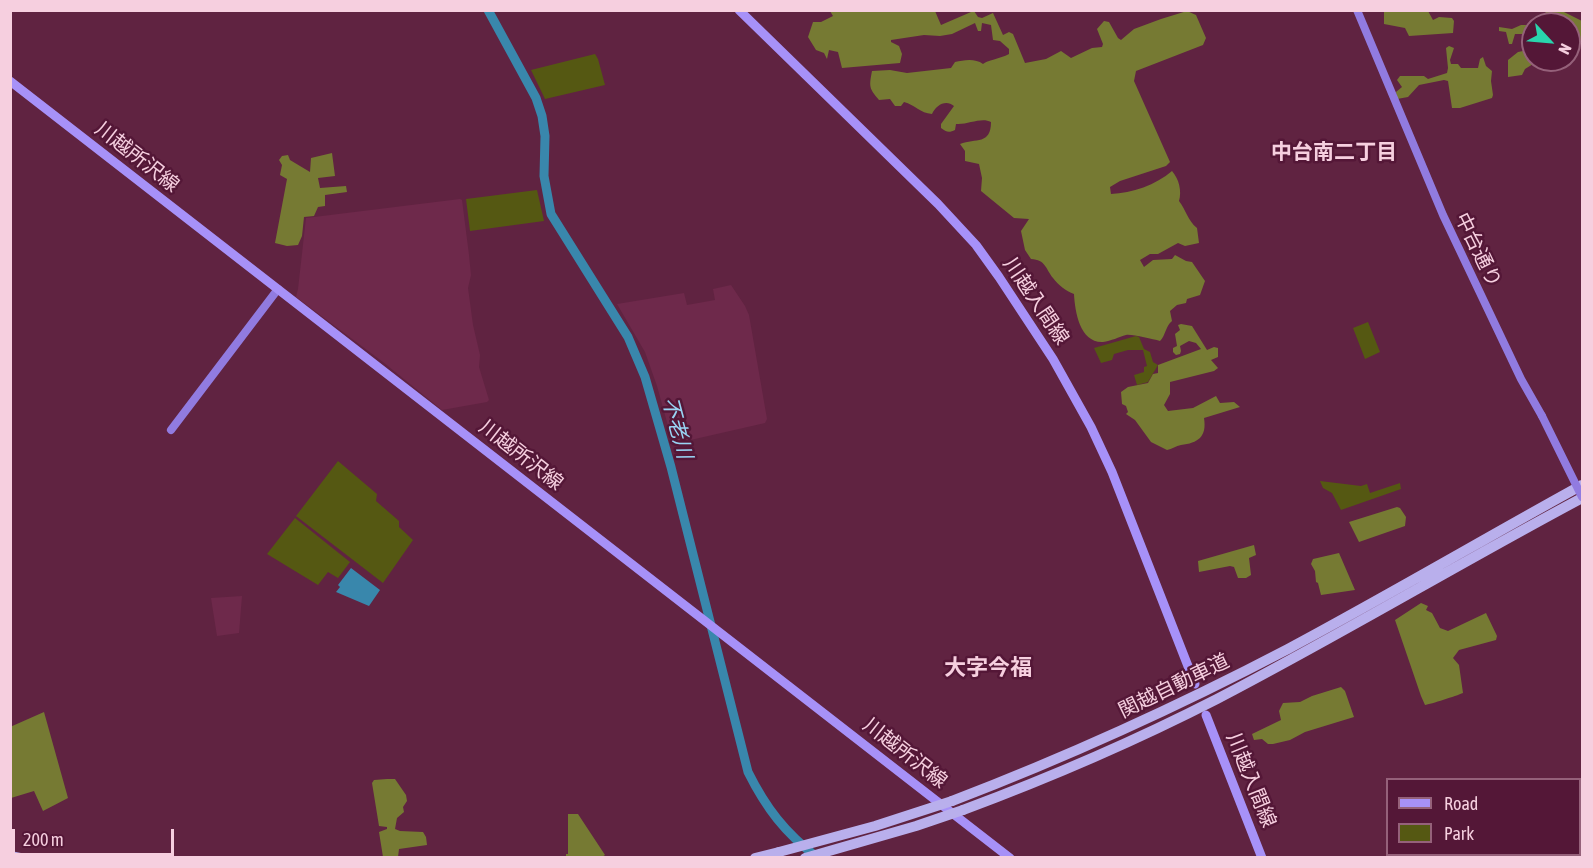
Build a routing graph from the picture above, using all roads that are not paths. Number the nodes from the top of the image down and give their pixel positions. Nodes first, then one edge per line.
1 (738, 10) edge
2 (1357, 10) edge
3 (10, 81) edge
4 (278, 289) junction
5 (171, 430) dead end
6 (1582, 485) edge
7 (1582, 497) edge
8 (1195, 684) dead end
9 (1206, 715) dead end
10 (10, 856) edge
11 (20, 858) edge
12 (755, 858) edge
13 (805, 858) edge
14 (1010, 858) edge
15 (1262, 858) edge

1 - 8 main road, 川越入間線
2 - 7 street, 中台通り, bridge
3 - 4 main road, 川越所沢線
4 - 5 street
4 - 14 main road, 川越所沢線
6 - 12 highway, 関越自動車道, bridge
7 - 13 highway, 関越自動車道, bridge
9 - 15 main road, 川越入間線
10 - 11 highway

